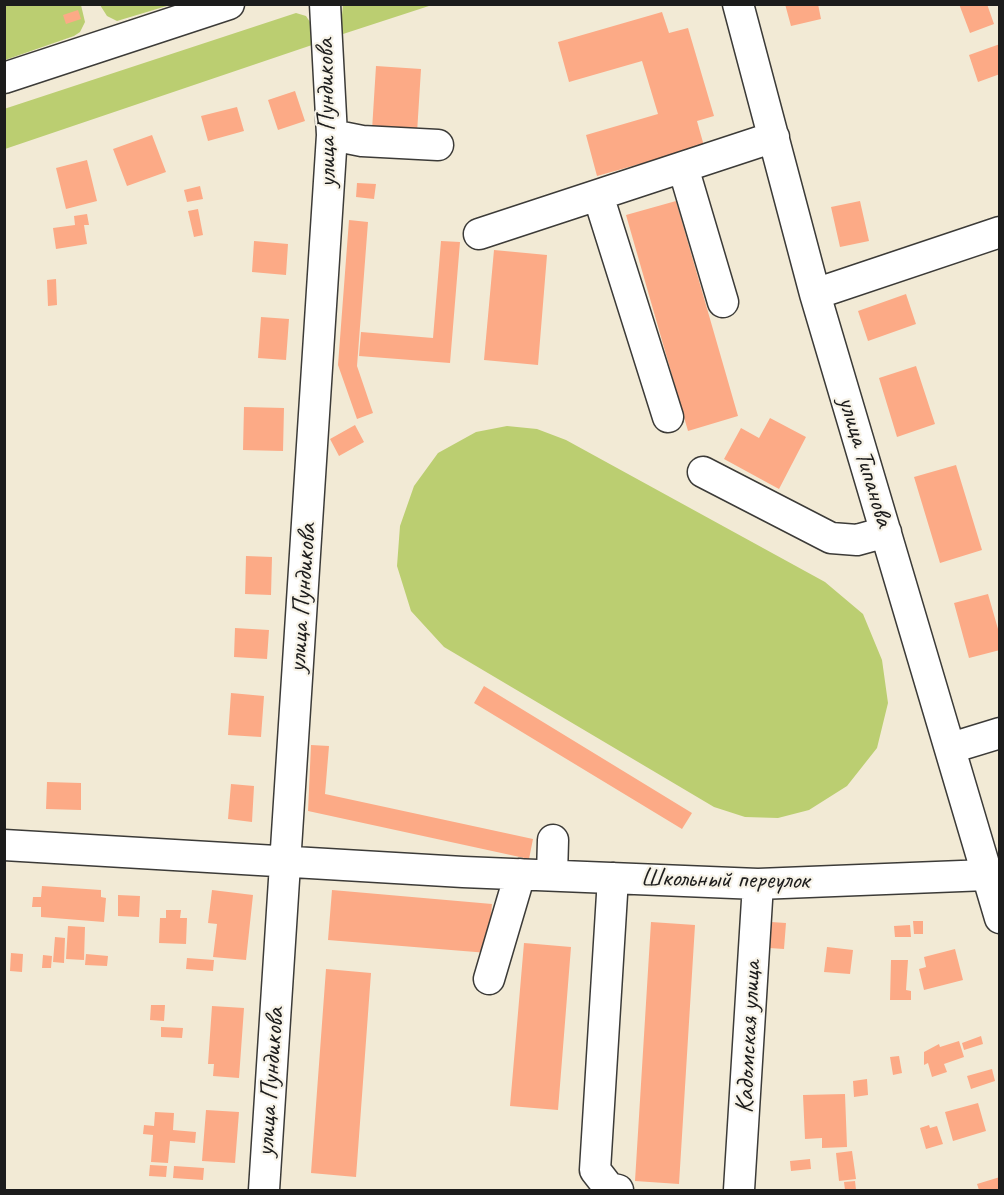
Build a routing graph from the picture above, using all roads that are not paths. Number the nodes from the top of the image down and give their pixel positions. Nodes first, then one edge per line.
1 (229, 4) edge
2 (325, 4) edge
3 (738, 4) edge
4 (4, 78) edge
5 (332, 135) junction
6 (774, 137) junction
7 (438, 145) dead end
8 (683, 167) junction
9 (598, 195) junction
10 (999, 232) edge
11 (479, 234) dead end
12 (815, 294) junction
13 (723, 302) dead end
14 (668, 417) dead end
15 (703, 472) dead end
16 (886, 532) junction
17 (999, 733) edge
18 (951, 748) junction
19 (553, 840) dead end
20 (4, 845) edge
21 (285, 861) junction
22 (520, 874) junction
23 (552, 875) junction
24 (987, 875) junction
25 (613, 878) junction
26 (758, 884) junction
27 (999, 918) edge
28 (489, 980) dead end
29 (264, 1191) edge
30 (618, 1191) edge
31 (740, 1191) edge

1 - 4 street
2 - 5 street, улица Пундикова
3 - 6 street, улица Типанова
5 - 7 street
5 - 21 street, улица Пундикова
6 - 8 street
6 - 12 street, улица Типанова
8 - 9 street
8 - 13 street
9 - 11 street
9 - 14 street
10 - 12 street
12 - 16 street, улица Типанова
15 - 16 street
16 - 18 street, улица Типанова
17 - 18 street
18 - 24 street, улица Типанова
19 - 23 street
20 - 21 street, Школьный переулок
21 - 22 street, Школьный переулок
21 - 29 street, улица Пундикова
22 - 23 street, Школьный переулок
22 - 28 street
23 - 25 street, Школьный переулок
24 - 26 street, Школьный переулок
24 - 27 street, улица Типанова
25 - 26 street, Школьный переулок
25 - 30 street
26 - 31 street, Кадомская улица

